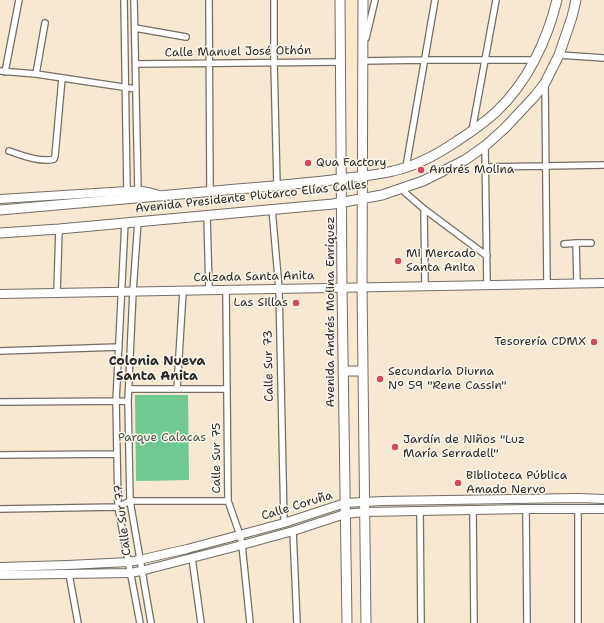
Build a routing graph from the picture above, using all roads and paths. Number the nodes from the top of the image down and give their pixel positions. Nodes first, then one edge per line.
1 (18, 0) edge
2 (124, 0) edge
3 (134, 0) edge
4 (209, 0) edge
5 (274, 0) edge
6 (340, 0) edge
7 (363, 0) edge
8 (375, 0) edge
9 (435, 0) edge
10 (496, 0) edge
11 (557, 0) edge
12 (576, 0) edge
13 (45, 23) dead end
14 (135, 28) junction
15 (186, 37) dead end
16 (363, 50) junction
17 (559, 55) junction
18 (604, 58) edge
19 (424, 60) junction
20 (485, 60) junction
21 (534, 60) junction
22 (363, 61) junction
23 (274, 62) junction
24 (341, 62) junction
25 (210, 63) junction
26 (136, 64) junction
27 (3, 71) edge
28 (36, 74) junction
29 (62, 78) junction
30 (545, 83) junction
31 (125, 87) junction
32 (136, 89) junction
33 (472, 131) junction
34 (485, 146) junction
35 (9, 151) dead end
36 (604, 165) edge
37 (546, 166) junction
38 (406, 167) junction
39 (485, 167) junction
40 (362, 176) junction
41 (342, 178) junction
42 (277, 186) junction
43 (401, 189) junction
44 (127, 190) junction
45 (138, 190) junction
46 (210, 192) junction
47 (164, 197) junction
48 (0, 199) edge
49 (362, 199) junction
50 (342, 202) junction
51 (272, 209) junction
52 (0, 210) edge
53 (424, 210) junction
54 (207, 215) junction
55 (138, 221) junction
56 (125, 222) junction
57 (59, 229) junction
58 (0, 233) edge
59 (591, 243) dead end
60 (564, 244) dead end
61 (576, 244) junction
62 (487, 256) junction
63 (577, 283) junction
64 (604, 283) edge
65 (547, 284) junction
66 (487, 285) junction
67 (425, 286) junction
68 (362, 287) junction
69 (342, 288) junction
70 (279, 289) junction
71 (209, 290) junction
72 (226, 290) junction
73 (133, 291) junction
74 (182, 291) junction
75 (122, 292) junction
76 (57, 293) junction
77 (0, 294) edge
78 (119, 347) junction
79 (0, 351) edge
80 (343, 371) junction
81 (363, 371) junction
82 (129, 389) junction
83 (177, 389) junction
84 (227, 389) junction
85 (116, 401) junction
86 (128, 401) junction
87 (0, 402) edge
88 (117, 454) junction
89 (0, 455) edge
90 (604, 499) edge
91 (130, 501) junction
92 (228, 501) junction
93 (365, 502) junction
94 (345, 504) junction
95 (118, 507) junction
96 (0, 509) edge
97 (526, 509) junction
98 (578, 509) junction
99 (604, 509) edge
100 (473, 510) junction
101 (420, 511) junction
102 (365, 512) junction
103 (345, 514) junction
104 (284, 523) junction
105 (292, 531) junction
106 (240, 535) junction
107 (242, 545) junction
108 (192, 558) junction
109 (139, 560) junction
110 (128, 562) junction
111 (0, 566) edge
112 (141, 571) junction
113 (130, 573) junction
114 (69, 574) junction
115 (0, 575) edge
116 (78, 623) edge
117 (140, 623) edge
118 (151, 623) edge
119 (201, 623) edge
120 (250, 623) edge
121 (297, 623) edge
122 (347, 623) edge
123 (366, 623) edge
124 (421, 623) edge
125 (474, 623) edge
126 (527, 623) edge
127 (578, 623) edge

1 - 27 street
2 - 31 street
3 - 14 street
4 - 25 street
5 - 23 street
6 - 24 main road, Avenida Andrés Molina Enríquez
7 - 16 main road
8 - 16 street
9 - 19 street
10 - 20 street
11 - 21 main road, Avenida Presidente Plutarco Elías Calles
12 - 17 main road, Avenida Presidente Plutarco Elías Calles
13 - 28 street
14 - 15 street
14 - 26 street
16 - 22 main road
17 - 18 street
17 - 30 main road, Avenida Presidente Plutarco Elías Calles
19 - 20 street
19 - 22 street
19 - 38 street
20 - 21 street
20 - 33 street
21 - 33 main road, Avenida Presidente Plutarco Elías Calles
22 - 40 main road
23 - 24 street, Calle Manuel José Othón
23 - 25 street, Calle Manuel José Othón
23 - 42 street
24 - 41 main road, Avenida Andrés Molina Enríquez
25 - 26 street, Calle Manuel José Othón
25 - 46 street
26 - 32 street
27 - 28 street
28 - 29 street
29 - 31 street
29 - 35 street
30 - 34 main road, Avenida Presidente Plutarco Elías Calles
30 - 37 street
31 - 32 street
31 - 44 street
32 - 45 street
33 - 38 main road, Avenida Presidente Plutarco Elías Calles
34 - 39 street
34 - 43 main road, Avenida Presidente Plutarco Elías Calles
36 - 37 street
37 - 39 street
37 - 65 street
38 - 40 main road, Avenida Presidente Plutarco Elías Calles
39 - 62 street
40 - 41 main road, Avenida Presidente Plutarco Elías Calles
40 - 49 main road
41 - 42 main road, Avenida Presidente Plutarco Elías Calles
41 - 50 main road, Avenida Andrés Molina Enríquez
42 - 46 main road, Avenida Presidente Plutarco Elías Calles
43 - 49 main road, Avenida Presidente Plutarco Elías Calles
43 - 53 street
44 - 45 street, Avenida Presidente Plutarco Elías Calles
44 - 48 street, Avenida Presidente Plutarco Elías Calles
45 - 47 street, Avenida Presidente Plutarco Elías Calles
46 - 47 main road, Avenida Presidente Plutarco Elías Calles
47 - 52 main road, Avenida Presidente Plutarco Elías Calles
49 - 50 main road, Avenida Presidente Plutarco Elías Calles
49 - 68 main road
50 - 51 main road, Avenida Presidente Plutarco Elías Calles
50 - 69 main road, Avenida Andrés Molina Enríquez
51 - 54 main road, Avenida Presidente Plutarco Elías Calles
51 - 70 street, Calle Sur 73
53 - 62 street
53 - 67 street
54 - 55 main road, Avenida Presidente Plutarco Elías Calles
54 - 71 street
55 - 56 main road, Avenida Presidente Plutarco Elías Calles
55 - 73 street, Calle Sur 77
56 - 57 main road, Avenida Presidente Plutarco Elías Calles
56 - 75 street, Calle Sur 77
57 - 58 main road, Avenida Presidente Plutarco Elías Calles
57 - 76 street
59 - 61 street
60 - 61 street
61 - 63 street
62 - 66 street
63 - 64 street, Calzada Santa Anita
63 - 65 street, Calzada Santa Anita
65 - 66 street, Calzada Santa Anita
66 - 67 street, Calzada Santa Anita
67 - 68 street, Calzada Santa Anita
68 - 69 street, Calzada Santa Anita
68 - 81 main road
69 - 70 street, Calzada Santa Anita
69 - 80 main road, Avenida Andrés Molina Enríquez
70 - 72 street, Calzada Santa Anita
70 - 104 street, Calle Sur 73
71 - 72 street, Calzada Santa Anita
71 - 74 street, Calzada Santa Anita
72 - 84 street, Calle Sur 75
73 - 74 street, Calzada Santa Anita
73 - 75 street, Calzada Santa Anita
73 - 82 street, Calle Sur 77
74 - 83 street
75 - 76 street, Calzada Santa Anita
75 - 78 street, Calle Sur 77
76 - 77 street, Calzada Santa Anita
78 - 79 street
78 - 85 street, Calle Sur 77
80 - 81 main road
80 - 94 main road, Avenida Andrés Molina Enríquez
81 - 93 main road
82 - 83 street
82 - 86 street, Calle Sur 77
83 - 84 street
84 - 92 street, Calle Sur 75
85 - 86 street
85 - 87 street
85 - 88 street, Calle Sur 77
86 - 91 street, Calle Sur 77
88 - 89 street
88 - 95 street, Calle Sur 77
90 - 93 street, Calle Coruña
91 - 92 street
91 - 95 street
91 - 109 street, Calle Sur 77
92 - 106 street, Calle Sur 75
93 - 94 street, Calle Coruña
93 - 102 main road
94 - 103 main road, Avenida Andrés Molina Enríquez
94 - 104 street, Calle Coruña
95 - 96 street
95 - 110 street, Calle Sur 77
97 - 98 street, Calle Coruña
97 - 100 street, Calle Coruña
97 - 126 street
98 - 99 street, Calle Coruña
98 - 127 street
100 - 101 street, Calle Coruña
100 - 125 street
101 - 102 street, Calle Coruña
101 - 124 street
102 - 103 street, Calle Coruña
102 - 123 main road
103 - 105 street, Calle Coruña
103 - 122 main road, Avenida Andrés Molina Enríquez
104 - 106 street, Calle Coruña
105 - 107 street, Calle Coruña
105 - 121 street
106 - 107 street, Calle Sur 75
106 - 109 street, Calle Coruña
107 - 108 street, Calle Coruña
107 - 120 street, Calle Sur 75
108 - 112 street, Calle Coruña
108 - 119 street
109 - 110 street, Calle Coruña
109 - 112 street, Calle Sur 77
110 - 111 street, Calle Coruña
110 - 113 street, Calle Sur 77
112 - 113 street, Calle Coruña
112 - 118 street, Calle Sur 77
113 - 114 street, Calle Coruña
113 - 117 street, Calle Sur 77
114 - 115 street, Calle Coruña
114 - 116 street

